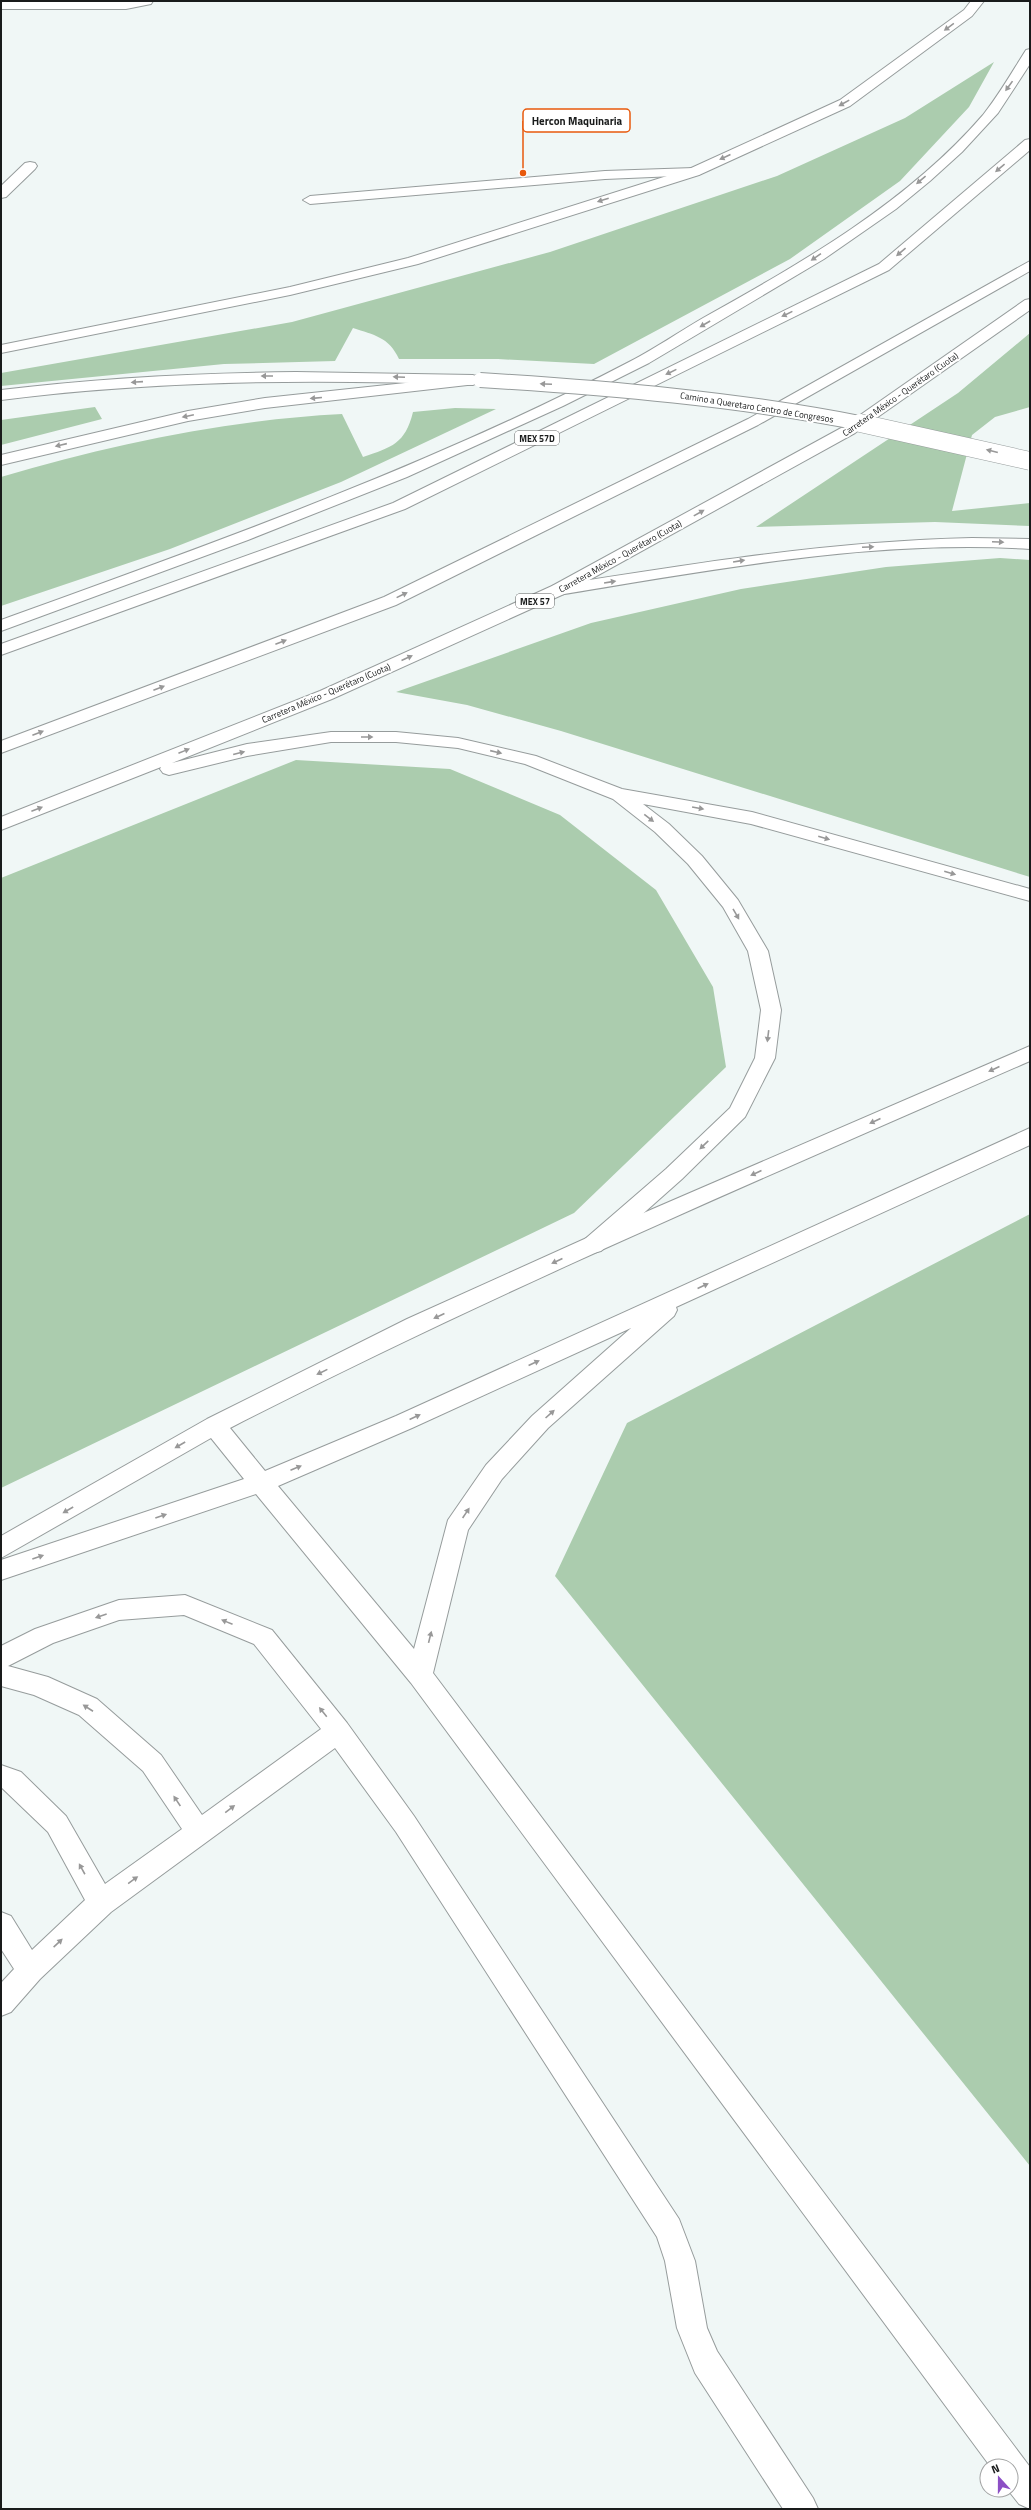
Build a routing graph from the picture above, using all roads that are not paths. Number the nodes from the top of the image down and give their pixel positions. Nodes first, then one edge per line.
1 (147, 1) edge
2 (978, 1) edge
3 (1, 5) edge
4 (1030, 53) edge
5 (1030, 143) edge
6 (30, 166) dead end
7 (694, 172) junction
8 (1, 194) edge
9 (310, 200) dead end
10 (1030, 265) edge
11 (1030, 303) edge
12 (1, 349) edge
13 (480, 380) junction
14 (1, 395) edge
15 (1, 460) edge
16 (1030, 461) edge
17 (1030, 544) edge
18 (558, 590) junction
19 (1, 626) edge
20 (1, 650) edge
21 (1, 747) edge
22 (92, 788) junction
23 (618, 794) junction
24 (1, 824) edge
25 (1030, 895) edge
26 (1030, 1053) edge
27 (1030, 1136) edge
28 (593, 1245) junction
29 (682, 1296) junction
30 (214, 1426) junction
31 (260, 1483) junction
32 (1, 1548) edge
33 (1, 1570) edge
34 (1, 1658) edge
35 (1, 1675) edge
36 (420, 1675) junction
37 (338, 1731) junction
38 (1, 1776) edge
39 (199, 1833) junction
40 (101, 1903) junction
41 (1, 1925) edge
42 (30, 1970) junction
43 (1, 2003) edge
44 (1003, 2458) edge
45 (1019, 2479) edge
46 (1030, 2493) edge
47 (802, 2509) edge

1 - 3 main road
2 -> 7 main road
4 -> 19 main road
5 -> 20 main road, MEX 57D
6 - 8 main road
7 - 9 main road
7 -> 12 main road
21 -> 10 main road
18 -> 11 main road, Carretera México - Querétaro (Cuota) / MEX 57
13 -> 14 main road
13 -> 15 main road
16 -> 13 main road, Camino a Queretaro Centro de Congresos, bridge
18 -> 17 main road
22 -> 18 main road, Carretera México - Querétaro (Cuota) / MEX 57
22 -> 23 main road
24 -> 22 main road, Carretera México - Querétaro (Cuota) / MEX 57
23 -> 25 main road
23 -> 28 main road
26 -> 28 main road
29 -> 27 main road
28 -> 30 main road
31 -> 29 main road
36 -> 29 main road
30 - 31 main road
30 -> 32 main road
33 -> 31 main road
31 - 36 main road
37 -> 34 main road
39 -> 35 main road
36 - 44 main road
39 -> 37 main road
37 - 47 main road
40 -> 38 main road
40 -> 39 main road
42 -> 40 main road
41 - 42 main road
42 - 43 main road
45 - 46 main road

